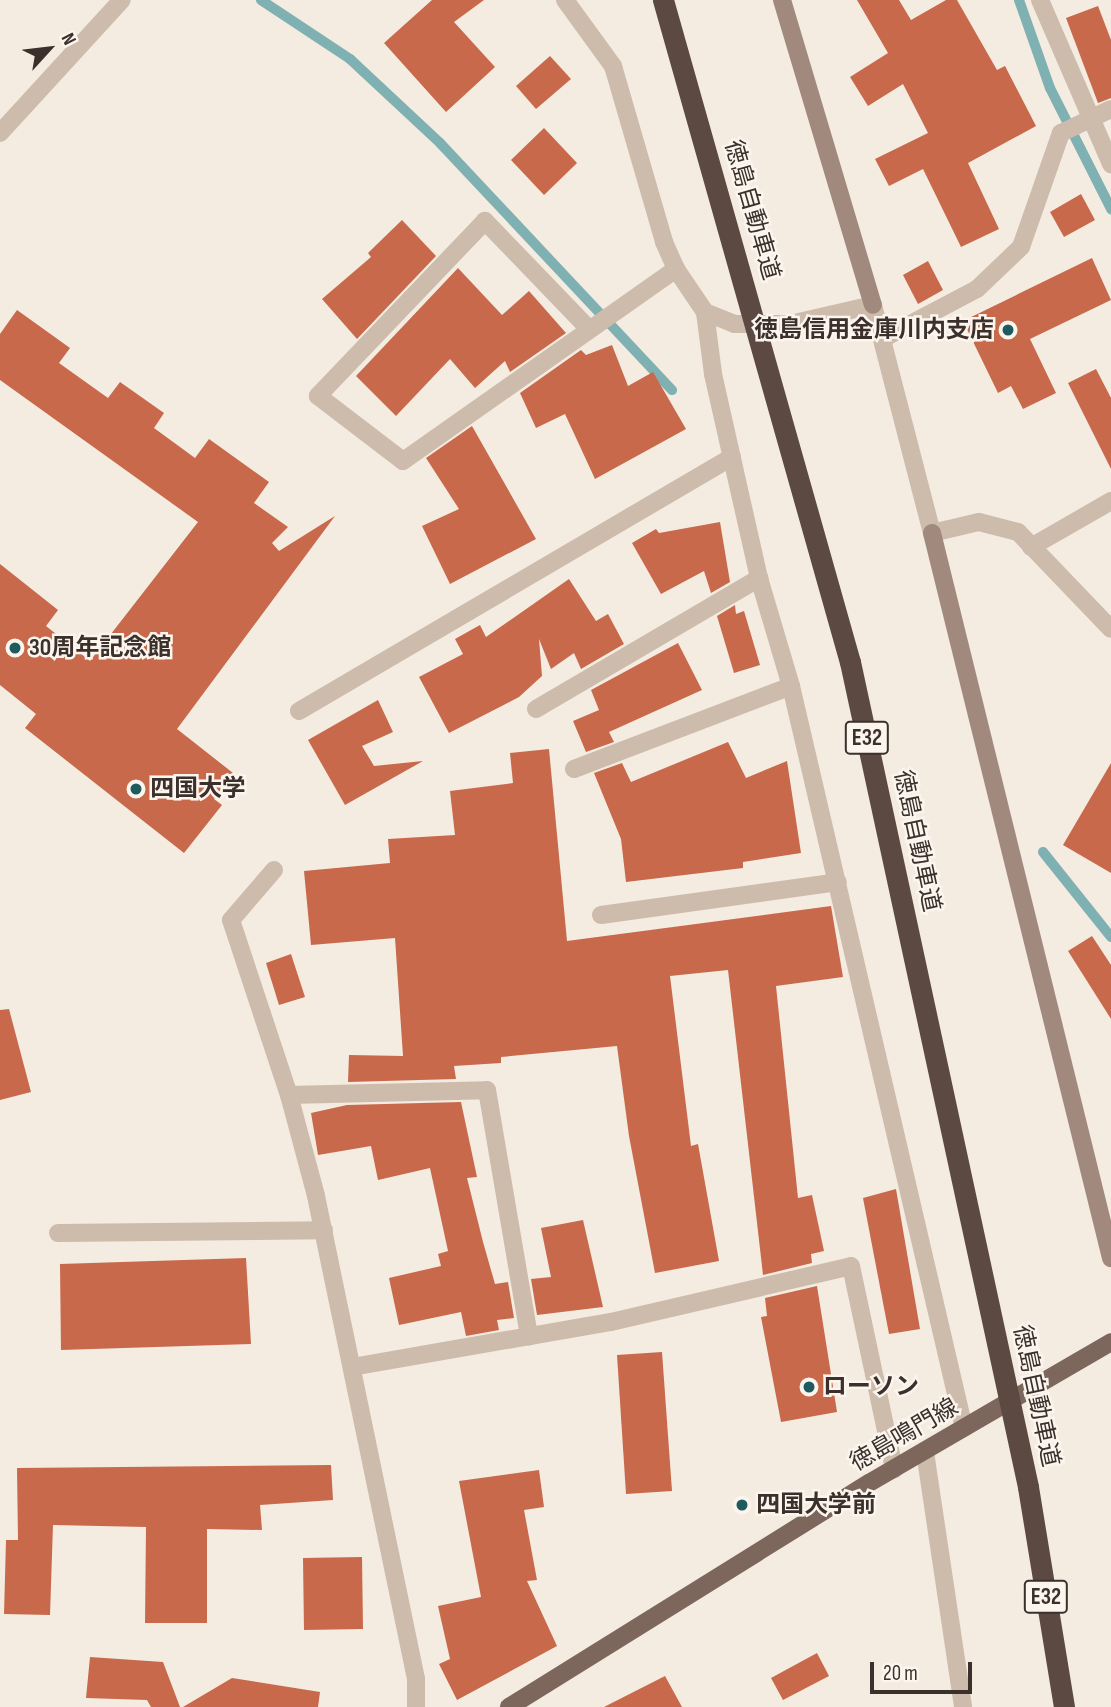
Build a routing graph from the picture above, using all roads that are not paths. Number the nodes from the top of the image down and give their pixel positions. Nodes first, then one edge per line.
1 (122, 0) edge
2 (565, 0) edge
3 (584, 0) edge
4 (663, 0) edge
5 (782, 0) edge
6 (1040, 0) edge
7 (588, 27) junction
8 (1111, 109) edge
9 (1075, 125) junction
10 (0, 133) edge
11 (1111, 164) edge
12 (676, 269) junction
13 (873, 305) junction
14 (705, 312) junction
15 (592, 325) junction
16 (882, 339) junction
17 (732, 457) junction
18 (1111, 501) edge
19 (932, 533) junction
20 (1031, 547) junction
21 (759, 578) junction
22 (1111, 629) edge
23 (792, 686) junction
24 (536, 709) dead end
25 (299, 711) dead end
26 (574, 769) dead end
27 (274, 870) dead end
28 (838, 883) junction
29 (601, 915) dead end
30 (289, 1096) junction
31 (324, 1230) junction
32 (58, 1233) dead end
33 (1111, 1258) edge
34 (530, 1336) junction
35 (1111, 1342) edge
36 (352, 1367) junction
37 (964, 1429) junction
38 (925, 1451) junction
39 (894, 1469) junction
40 (416, 1707) edge
41 (509, 1707) edge
42 (963, 1707) edge
43 (1064, 1707) edge

1 - 10 street
2 - 7 street
3 - 7 street
4 - 43 highway, 徳島自動車道 / E32, bridge
5 - 13 street
6 - 9 street
7 - 12 street
8 - 9 street
9 - 11 street
9 - 16 street
12 - 14 street
12 - 15 street
13 - 14 street
13 - 16 street
14 - 17 street
15 - 15 street
16 - 19 street
17 - 21 street
17 - 25 street
18 - 20 street
19 - 20 street
19 - 33 street
20 - 22 street
21 - 23 street
21 - 24 street
23 - 26 street
23 - 28 street
27 - 30 street
28 - 29 street
28 - 37 street
30 - 31 street
30 - 34 street
31 - 32 street
31 - 36 street
34 - 36 street
34 - 39 street
35 - 37 main road, 徳島鳴門線
36 - 40 street
37 - 38 main road, 徳島鳴門線
38 - 39 main road, 徳島鳴門線
38 - 42 street
39 - 41 main road, 徳島鳴門線

